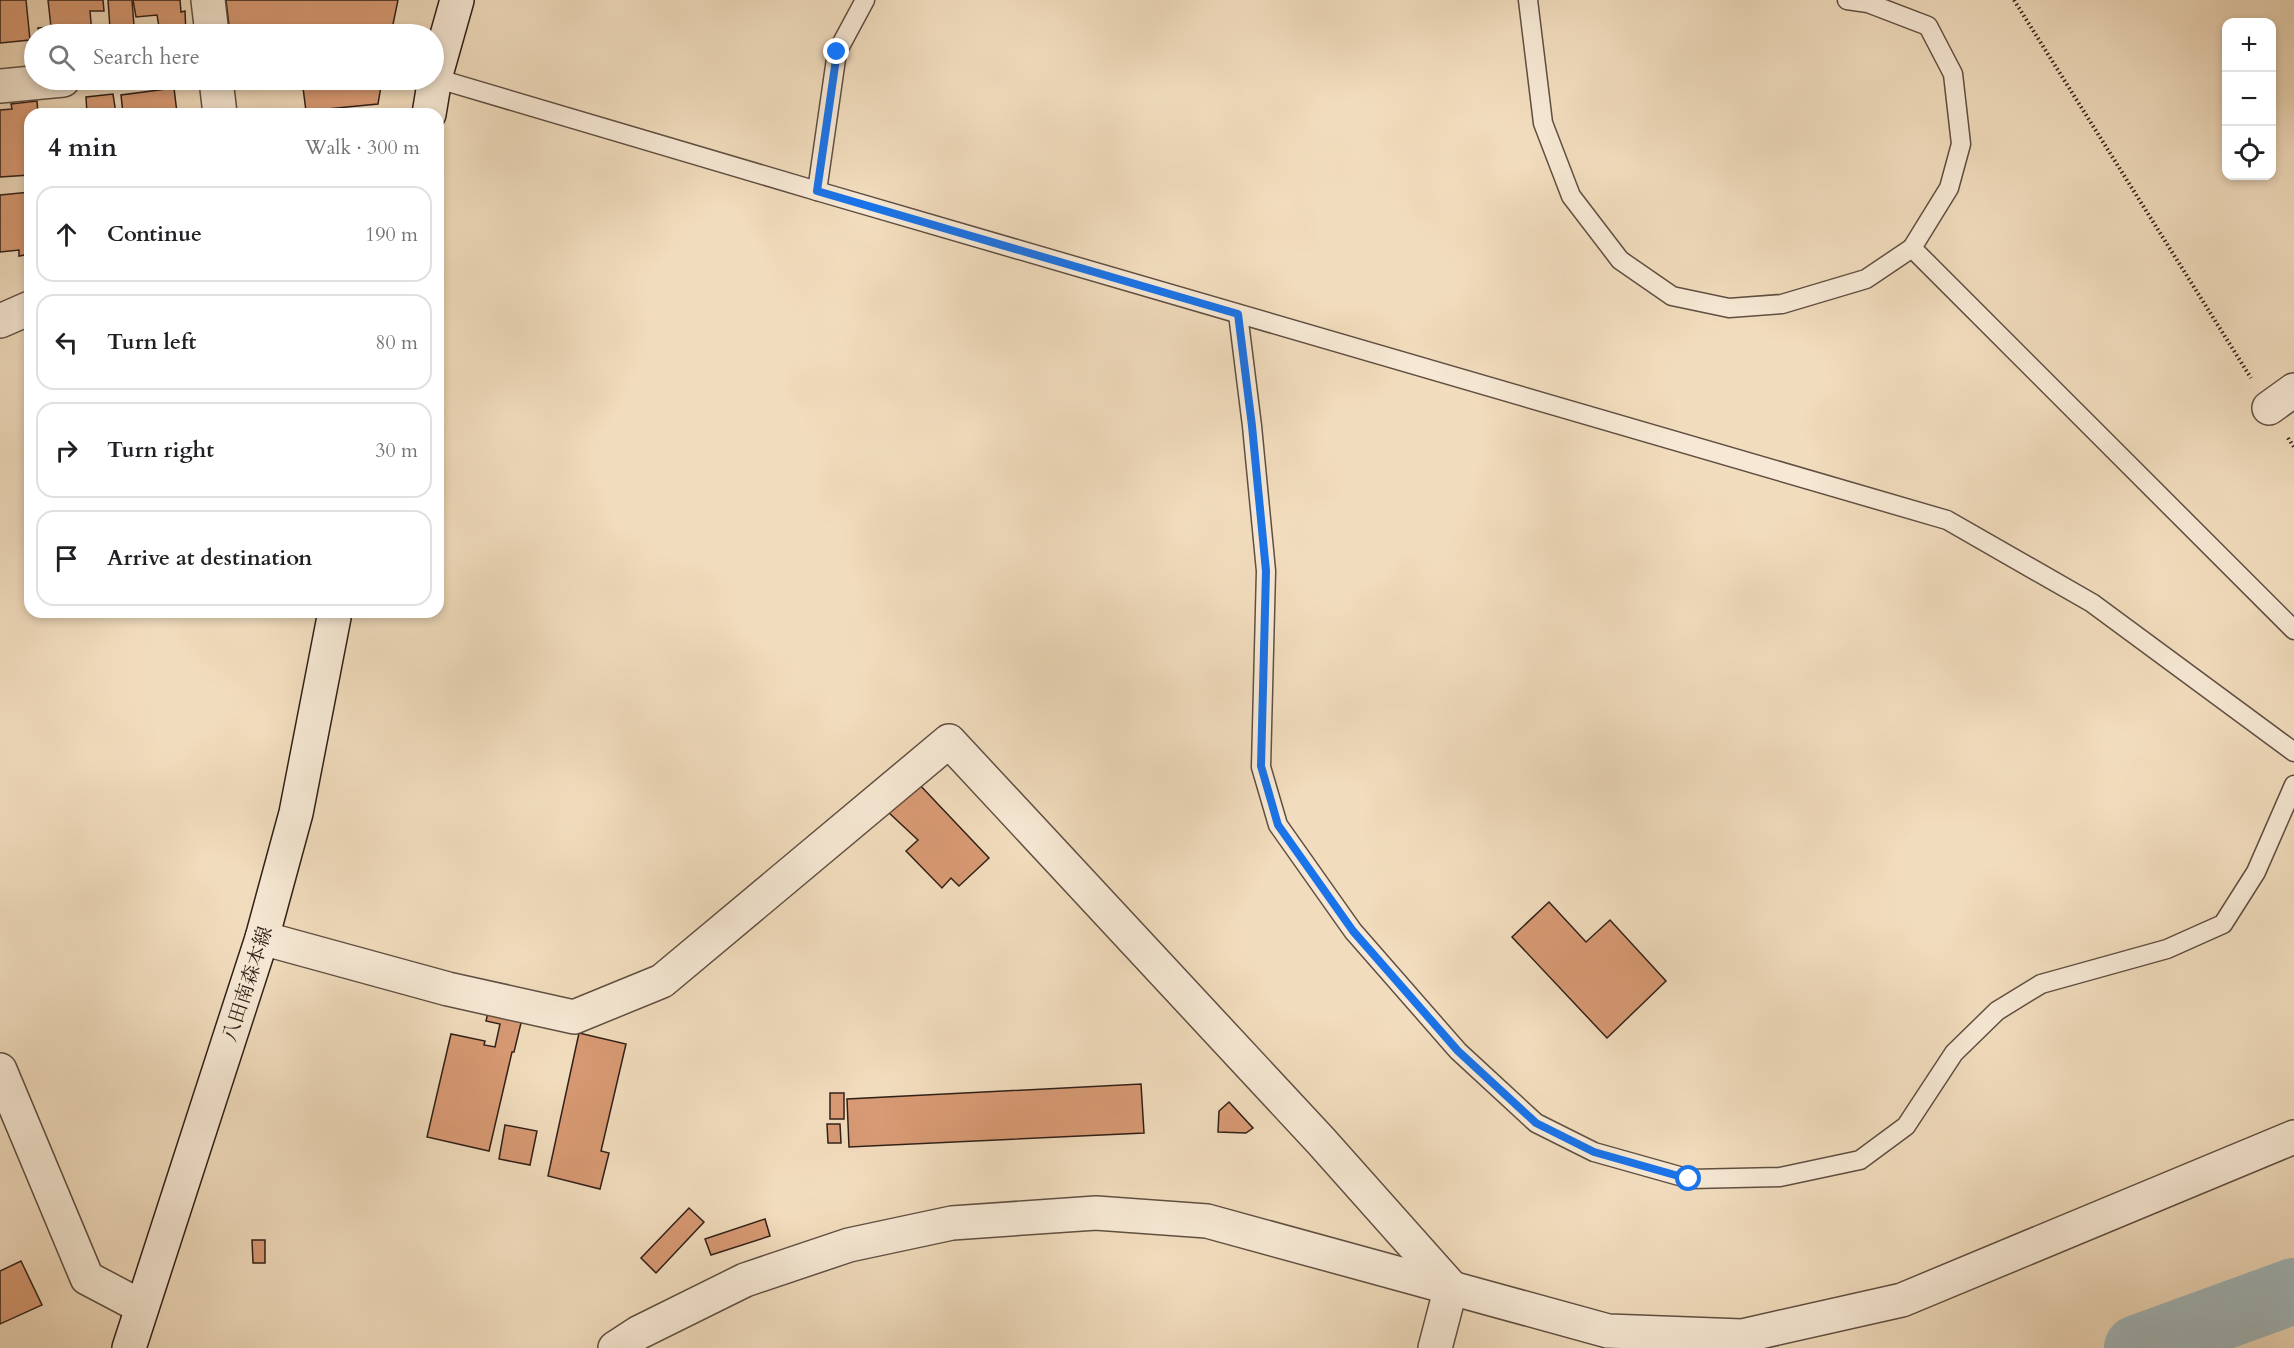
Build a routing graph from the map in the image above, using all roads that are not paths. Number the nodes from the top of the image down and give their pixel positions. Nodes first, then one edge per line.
1 (208, 0) edge
2 (457, 0) edge
3 (865, 0) edge
4 (1528, 0) edge
5 (1846, 0) edge
6 (211, 24) edge
7 (444, 46) edge
8 (444, 81) edge
9 (24, 84) edge
10 (0, 86) edge
11 (217, 90) edge
12 (433, 90) edge
13 (219, 108) edge
14 (430, 108) edge
15 (817, 191) junction
16 (1912, 248) junction
17 (24, 311) edge
18 (1238, 314) junction
19 (0, 321) edge
20 (334, 618) edge
21 (2294, 630) edge
22 (2294, 752) edge
23 (2294, 785) edge
24 (262, 938) junction
25 (0, 1070) edge
26 (2294, 1137) edge
27 (1448, 1297) junction
28 (142, 1307) junction
29 (129, 1348) edge
30 (615, 1348) edge
31 (1435, 1348) edge

1 - 6 street
2 - 7 street
3 - 15 lane
4 - 16 lane
5 - 16 lane
8 - 15 lane
9 - 10 street
11 - 13 street
12 - 14 street
15 - 18 lane
16 - 21 lane
17 - 19 street
18 - 22 lane
18 - 23 lane
20 - 24 street, 八田南森本線
24 - 27 street
24 - 28 street, 八田南森本線
25 - 28 street
26 - 27 street
27 - 30 street
27 - 31 street
28 - 29 street, 八田南森本線

